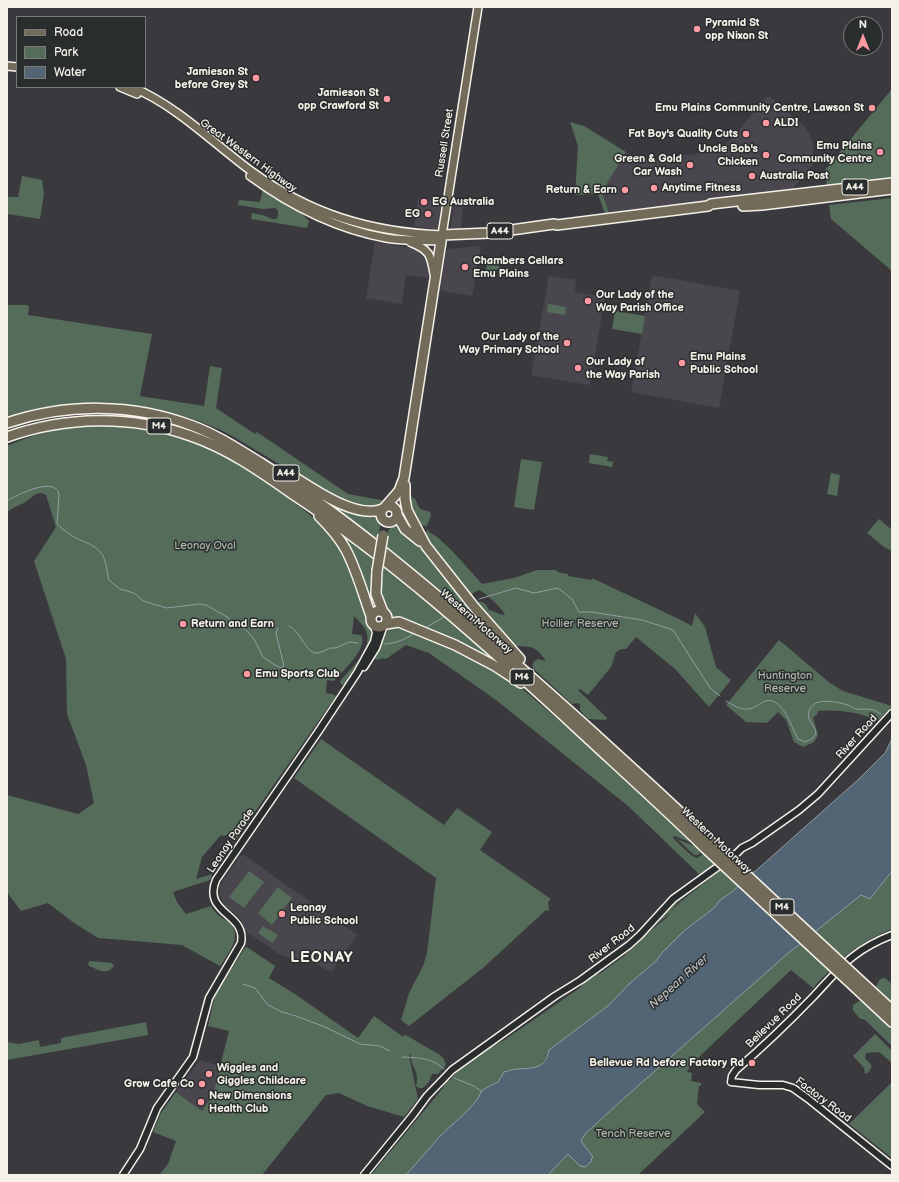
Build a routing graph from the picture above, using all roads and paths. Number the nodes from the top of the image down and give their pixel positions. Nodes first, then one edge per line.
1 (478, 7) edge
2 (122, 88) edge
3 (134, 88) edge
4 (892, 183) edge
5 (892, 189) edge
6 (708, 206) junction
7 (442, 238) junction
8 (403, 240) junction
9 (435, 282) junction
10 (7, 423) edge
11 (192, 426) junction
12 (7, 437) edge
13 (404, 482) junction
14 (296, 496) junction
15 (384, 508) junction
16 (397, 512) junction
17 (387, 521) junction
18 (426, 546) junction
19 (376, 594) junction
20 (443, 605) junction
21 (383, 612) junction
22 (372, 618) junction
23 (385, 625) junction
24 (357, 673) junction
25 (892, 713) edge
26 (593, 737) junction
27 (892, 935) edge
28 (849, 976) junction
29 (892, 1010) edge
30 (892, 1022) edge
31 (731, 1082) joint
32 (892, 1166) edge
33 (122, 1175) edge
34 (364, 1175) edge

1 - 7 main road, Russell Street
2 - 8 main road, Great Western Highway
3 - 7 main road, Great Western Highway
4 - 6 highway, Great Western Highway / A44
5 - 6 highway, Great Western Highway / A44
6 - 7 highway, Great Western Highway / A44
7 - 8 main road, Great Western Highway
7 - 9 highway, Russell Street
8 - 9 main road, Russell Street
9 - 13 highway, Russell Street
10 - 11 highway, Western Motorway / M4
11 - 15 highway, A44
11 - 20 highway, Western Motorway / M4
12 - 14 highway, Western Motorway / M4
13 - 15 highway, Russell Street
13 - 16 highway, Russell Street
13 - 18 highway, M4
14 - 20 highway, Western Motorway / M4
14 - 22 highway, M4
15 - 16 highway, A44
15 - 17 highway
16 - 17 highway
16 - 18 highway, M4
17 - 19 highway, bridge
18 - 26 highway, M4
19 - 21 highway
19 - 22 highway
20 - 26 highway, Western Motorway / M4
21 - 22 highway
21 - 23 highway
22 - 23 highway
22 - 24 street, Leonay Parade
23 - 24 street, Leonay Parade
23 - 26 highway
24 - 33 street, Leonay Parade
25 - 34 street, River Road
26 - 28 highway, Western Motorway / M4, bridge
27 - 31 street, Bellevue Road
28 - 29 highway, Western Motorway / M4
28 - 30 highway, Western Motorway / M4
31 - 32 street, Factory Road

